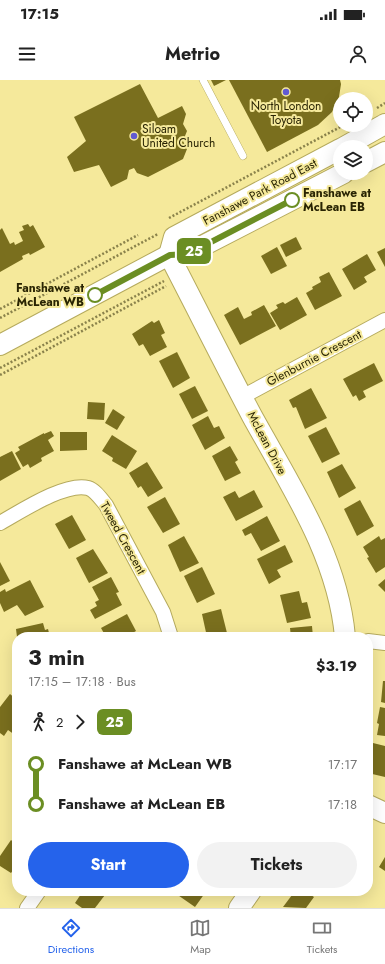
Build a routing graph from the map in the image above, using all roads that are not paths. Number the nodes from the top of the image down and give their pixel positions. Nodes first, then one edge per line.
1 (203, 80) edge
2 (385, 124) edge
3 (356, 140) edge
4 (385, 152) edge
5 (333, 153) edge
6 (243, 156) dead end
7 (373, 158) edge
8 (333, 179) edge
9 (170, 255) junction
10 (385, 320) edge
11 (0, 345) edge
12 (242, 398) junction
13 (0, 523) edge
14 (169, 632) edge
15 (344, 632) edge
16 (373, 642) edge
17 (385, 643) edge
18 (373, 807) edge
19 (385, 813) edge
20 (36, 896) edge
21 (247, 896) edge
22 (27, 908) edge
23 (239, 908) edge

1 - 6 lane
2 - 3 main road
4 - 7 main road
5 - 9 main road, Fanshawe Park Road East
8 - 9 main road, Fanshawe Park Road East
9 - 11 main road, Fanshawe Park Road East
9 - 12 main road, McLean Drive
10 - 12 street, Glenburnie Crescent
12 - 15 main road, McLean Drive
13 - 14 street, Tweed Crescent
16 - 17 street
18 - 19 main road
20 - 22 street
21 - 23 main road

